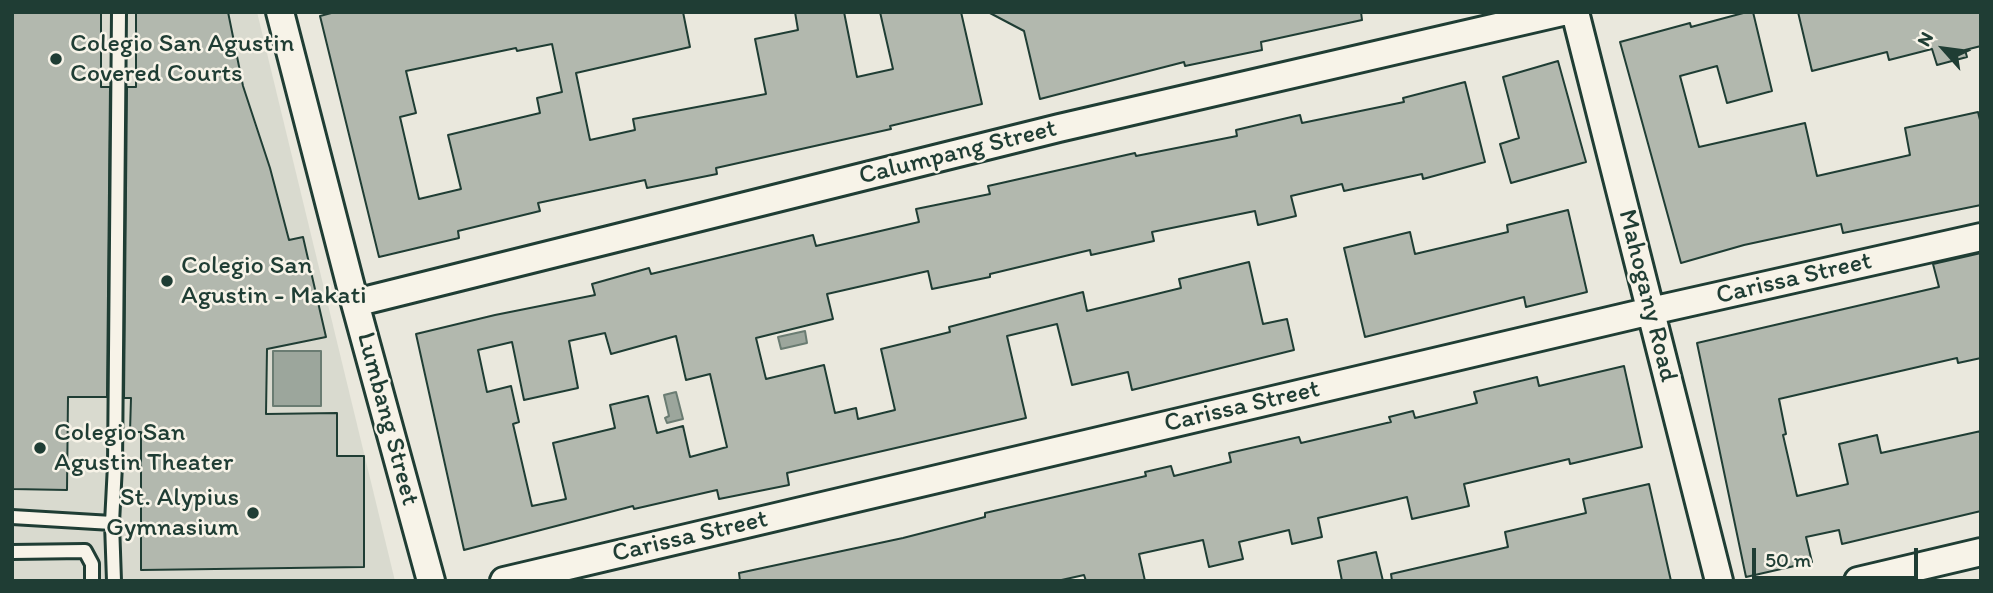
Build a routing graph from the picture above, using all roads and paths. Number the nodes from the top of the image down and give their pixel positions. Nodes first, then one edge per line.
1 (119, 12) edge
2 (280, 12) edge
3 (1562, 12) edge
4 (1576, 12) edge
5 (1981, 237) edge
6 (355, 303) junction
7 (1651, 311) junction
8 (12, 517) edge
9 (112, 523) junction
10 (12, 552) edge
11 (1981, 552) edge
12 (92, 581) edge
13 (114, 581) edge
14 (431, 581) edge
15 (504, 581) edge
16 (1719, 581) edge
17 (1858, 581) edge

1 - 9 lane
2 - 6 street, Lumbang Street
3 - 6 street, Calumpang Street
4 - 7 street, Mahogany Road
5 - 7 street, Carissa Street
6 - 14 street, Lumbang Street
7 - 15 street, Carissa Street
7 - 16 street, Mahogany Road
8 - 9 lane
9 - 13 lane
10 - 12 lane
11 - 17 street

